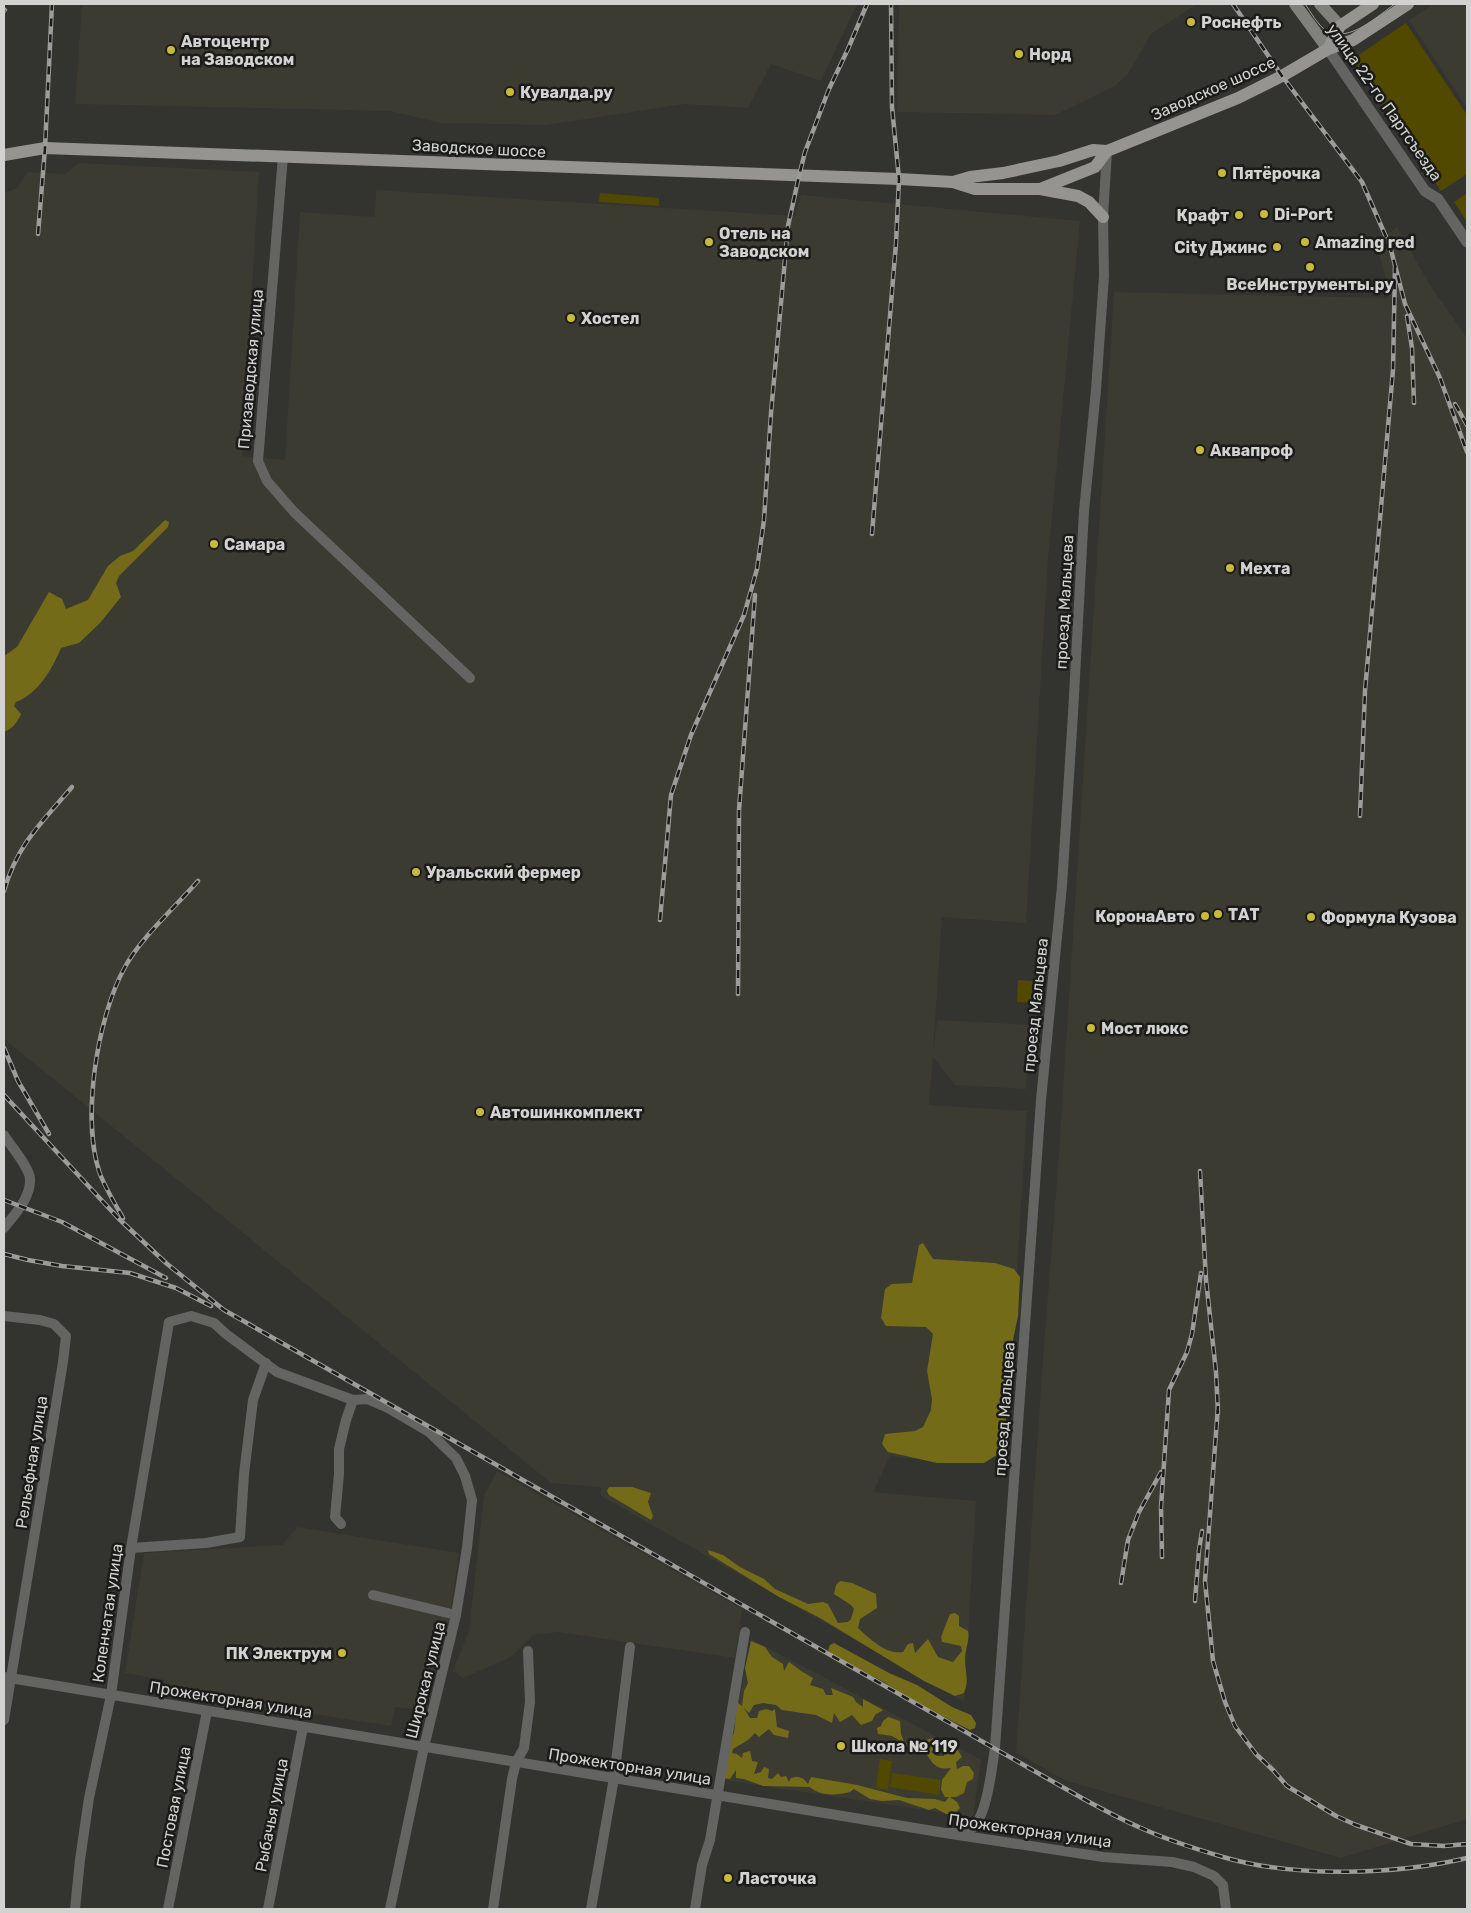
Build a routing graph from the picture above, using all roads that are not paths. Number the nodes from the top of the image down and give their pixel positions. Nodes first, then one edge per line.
1 (1294, 4) edge
2 (1320, 4) edge
3 (1373, 4) edge
4 (1408, 4) edge
5 (1340, 26) junction
6 (1328, 49) junction
7 (1107, 151) junction
8 (4, 155) edge
9 (283, 156) junction
10 (953, 182) junction
11 (1040, 189) junction
12 (1104, 217) junction
13 (1467, 242) edge
14 (470, 678) dead end
15 (4, 1135) edge
16 (4, 1228) edge
17 (4, 1316) edge
18 (266, 1363) junction
19 (354, 1400) junction
20 (342, 1524) dead end
21 (131, 1548) junction
22 (373, 1595) dead end
23 (456, 1615) junction
24 (745, 1632) dead end
25 (630, 1647) dead end
26 (528, 1651) dead end
27 (7, 1678) edge
28 (111, 1695) junction
29 (207, 1711) junction
30 (4, 1720) edge
31 (303, 1727) junction
32 (424, 1747) junction
33 (516, 1762) junction
34 (614, 1778) junction
35 (718, 1796) junction
36 (945, 1833) junction
37 (75, 1909) edge
38 (168, 1909) edge
39 (268, 1909) edge
40 (390, 1909) edge
41 (493, 1909) edge
42 (591, 1909) edge
43 (695, 1909) edge
44 (1226, 1909) edge

1 - 6 main road, улица 22-го Партсъезда
2 - 5 main road, улица 22-го Партсъезда
3 - 5 main road
4 - 6 main road, Заводское шоссе
5 - 6 main road
6 - 7 main road, Заводское шоссе
6 - 13 street, улица 22-го Партсъезда
7 - 10 main road, Заводское шоссе
7 - 11 main road, Заводское шоссе
7 - 12 street, проезд Мальцева
8 - 9 main road, Заводское шоссе
9 - 10 main road, Заводское шоссе
9 - 14 street, Призаводская улица
10 - 11 main road, Заводское шоссе
11 - 12 main road
12 - 36 street, проезд Мальцева
15 - 16 street
17 - 27 street, Рельефная улица
18 - 19 street
18 - 21 street
18 - 21 street, Коленчатая улица
19 - 20 street
19 - 23 street, Широкая улица
21 - 28 street, Коленчатая улица
22 - 23 street
23 - 32 street, Широкая улица
24 - 35 street
25 - 34 street
26 - 33 street
27 - 28 street, Прожекторная улица
27 - 30 street, Рельефная улица
28 - 29 street, Прожекторная улица
28 - 37 street, Коленчатая улица
29 - 31 street, Прожекторная улица
29 - 38 street, Постовая улица
31 - 32 street, Прожекторная улица
31 - 39 street, Рыбачья улица
32 - 33 street, Прожекторная улица
32 - 40 street, Широкая улица
33 - 34 street, Прожекторная улица
33 - 41 street
34 - 35 street, Прожекторная улица
34 - 42 street
35 - 36 street, Прожекторная улица
35 - 43 street
36 - 44 street, Прожекторная улица

